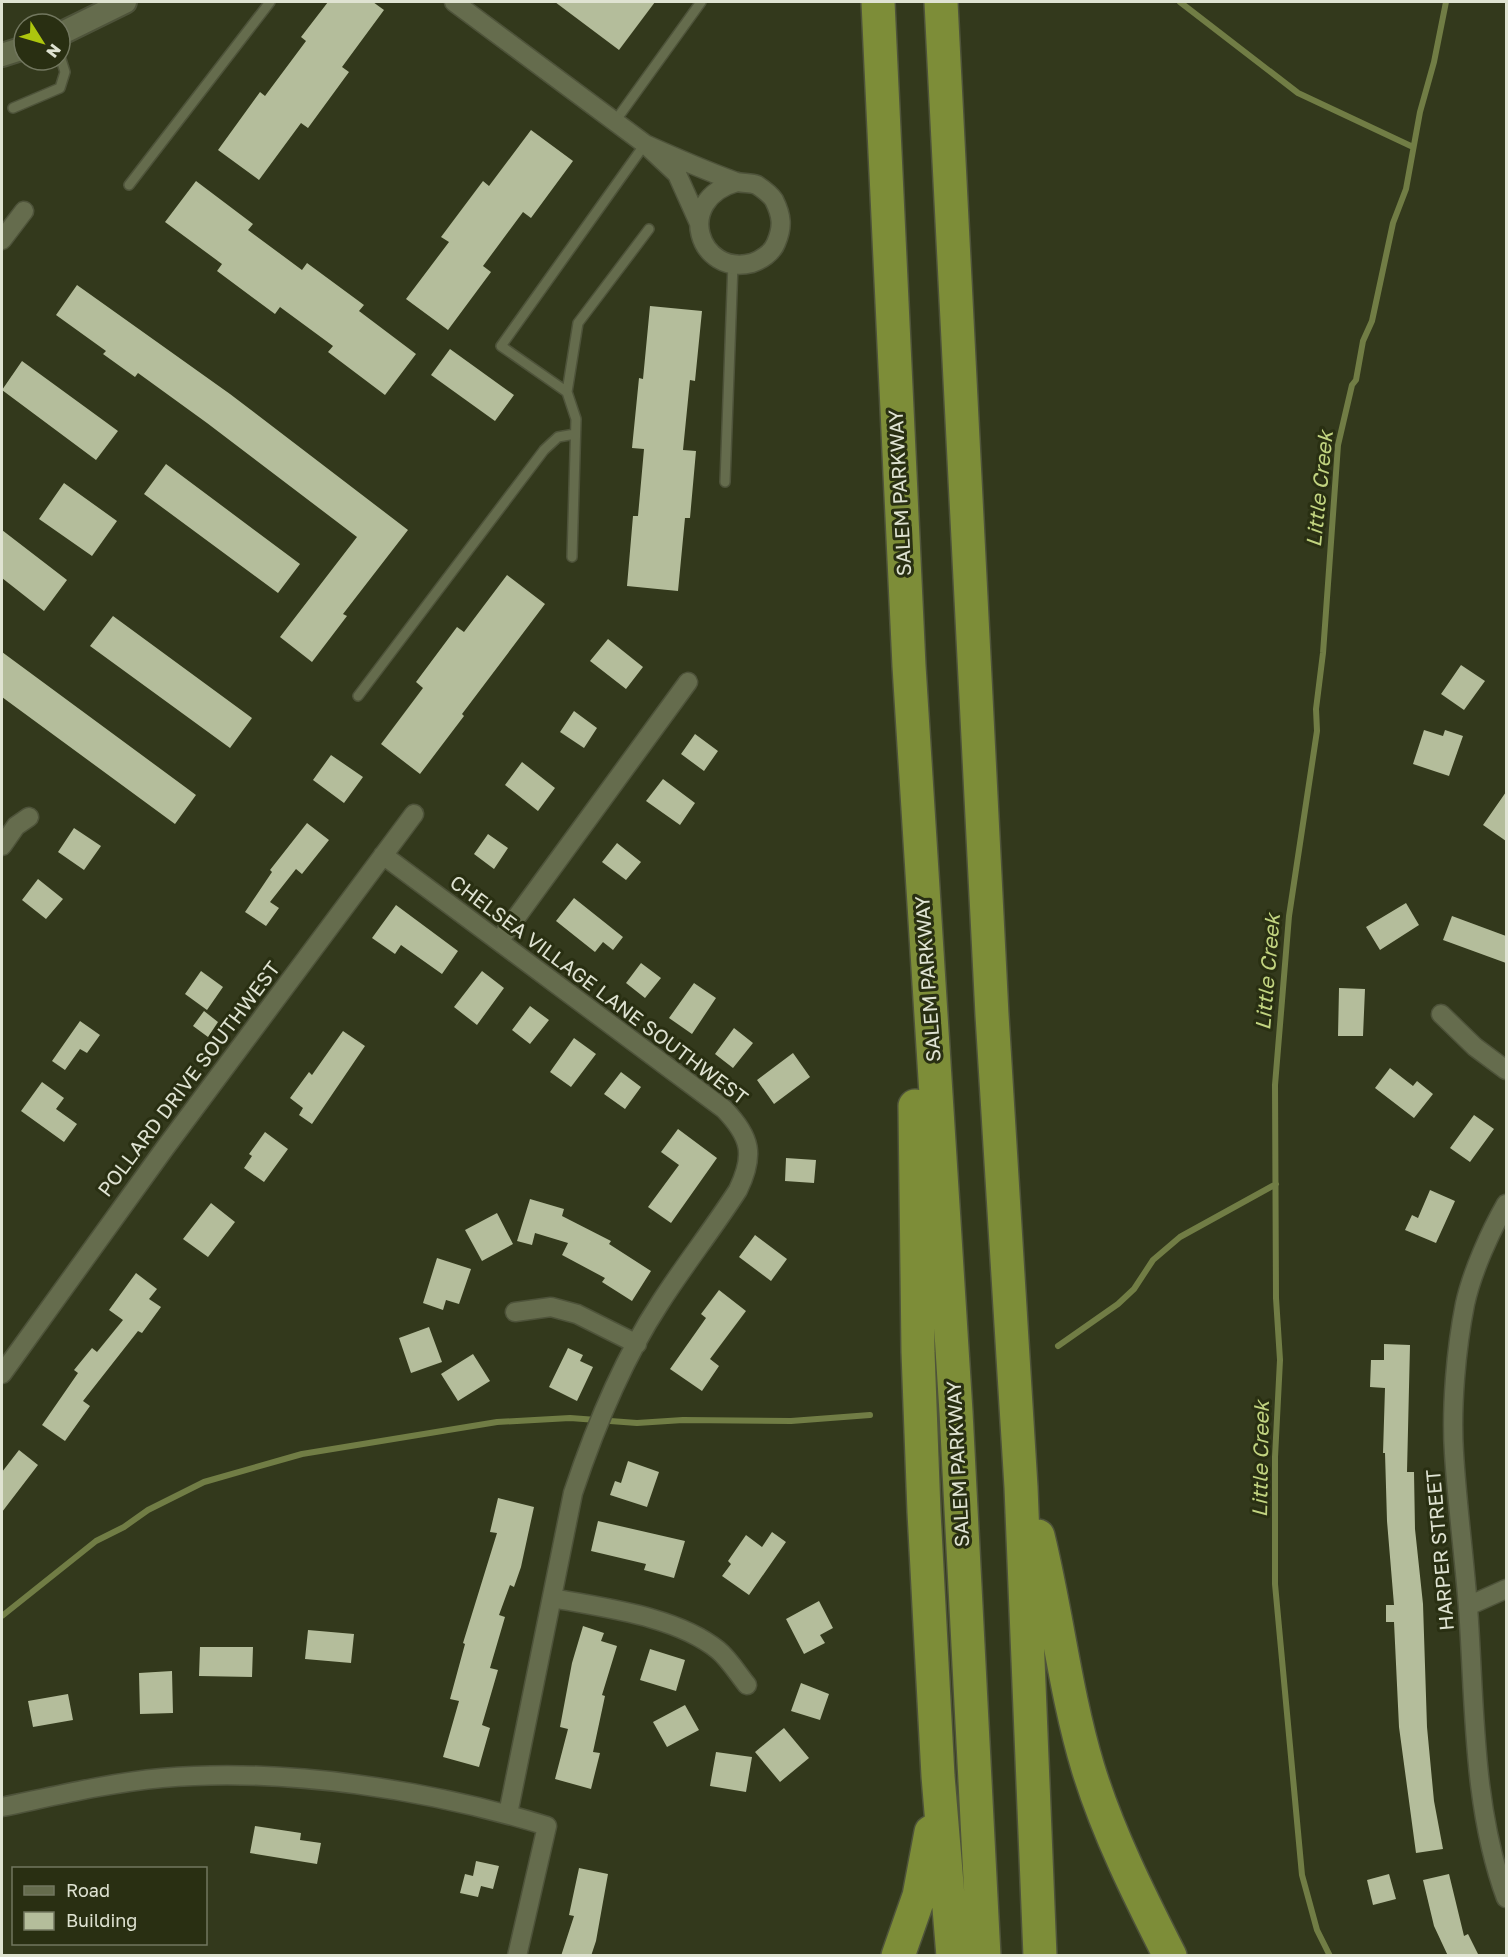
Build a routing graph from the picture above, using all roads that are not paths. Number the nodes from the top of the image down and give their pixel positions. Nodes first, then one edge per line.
1 (125, 2) edge
2 (270, 2) edge
3 (454, 2) edge
4 (701, 2) edge
5 (878, 2) edge
6 (941, 2) edge
7 (72, 28) edge
8 (65, 72) edge
9 (13, 108) dead end
10 (615, 120) junction
11 (645, 144) junction
12 (737, 182) junction
13 (129, 185) dead end
14 (24, 211) dead end
15 (699, 223) junction
16 (649, 229) dead end
17 (2, 240) edge
18 (733, 263) junction
19 (567, 392) junction
20 (575, 434) junction
21 (725, 482) dead end
22 (572, 557) dead end
23 (688, 682) dead end
24 (358, 696) dead end
25 (414, 814) dead end
26 (29, 817) dead end
27 (2, 846) edge
28 (383, 855) junction
29 (924, 919) junction
30 (499, 941) junction
31 (1441, 1014) dead end
32 (1506, 1070) edge
33 (1506, 1204) edge
34 (515, 1312) dead end
35 (637, 1344) junction
36 (2, 1374) edge
37 (1021, 1488) junction
38 (1506, 1588) edge
39 (552, 1598) junction
40 (1468, 1606) junction
41 (747, 1685) dead end
42 (938, 1776) junction
43 (2, 1807) edge
44 (508, 1814) junction
45 (1506, 1898) edge
46 (517, 1956) edge
47 (898, 1956) edge
48 (953, 1956) edge
49 (984, 1956) edge
50 (1040, 1956) edge
51 (1170, 1956) edge

1 - 7 street
2 - 13 lane
3 - 10 street
4 - 10 lane
5 - 29 highway, SALEM PARKWAY
6 - 37 highway
8 - 9 lane
10 - 11 street
11 - 12 street
11 - 15 street
11 - 19 lane
12 - 15 street
12 - 18 street
14 - 17 street
15 - 18 street
16 - 19 lane
18 - 21 lane
19 - 20 lane
20 - 22 lane
20 - 24 lane
23 - 30 street
25 - 28 street, POLLARD DRIVE SOUTHWEST
26 - 27 street
28 - 30 street, CHELSEA VILLAGE LANE SOUTHWEST
28 - 36 street, POLLARD DRIVE SOUTHWEST
29 - 42 highway
29 - 49 highway, SALEM PARKWAY
30 - 35 street, CHELSEA VILLAGE LANE SOUTHWEST
31 - 32 street
33 - 40 street, HARPER STREET
34 - 35 street
35 - 39 street, CHELSEA VILLAGE LANE SOUTHWEST
37 - 50 highway
37 - 51 highway
38 - 40 street
39 - 41 street
39 - 44 street, CHELSEA VILLAGE LANE SOUTHWEST
40 - 45 street, HARPER STREET
42 - 47 highway
42 - 48 highway
43 - 44 street
44 - 46 street

